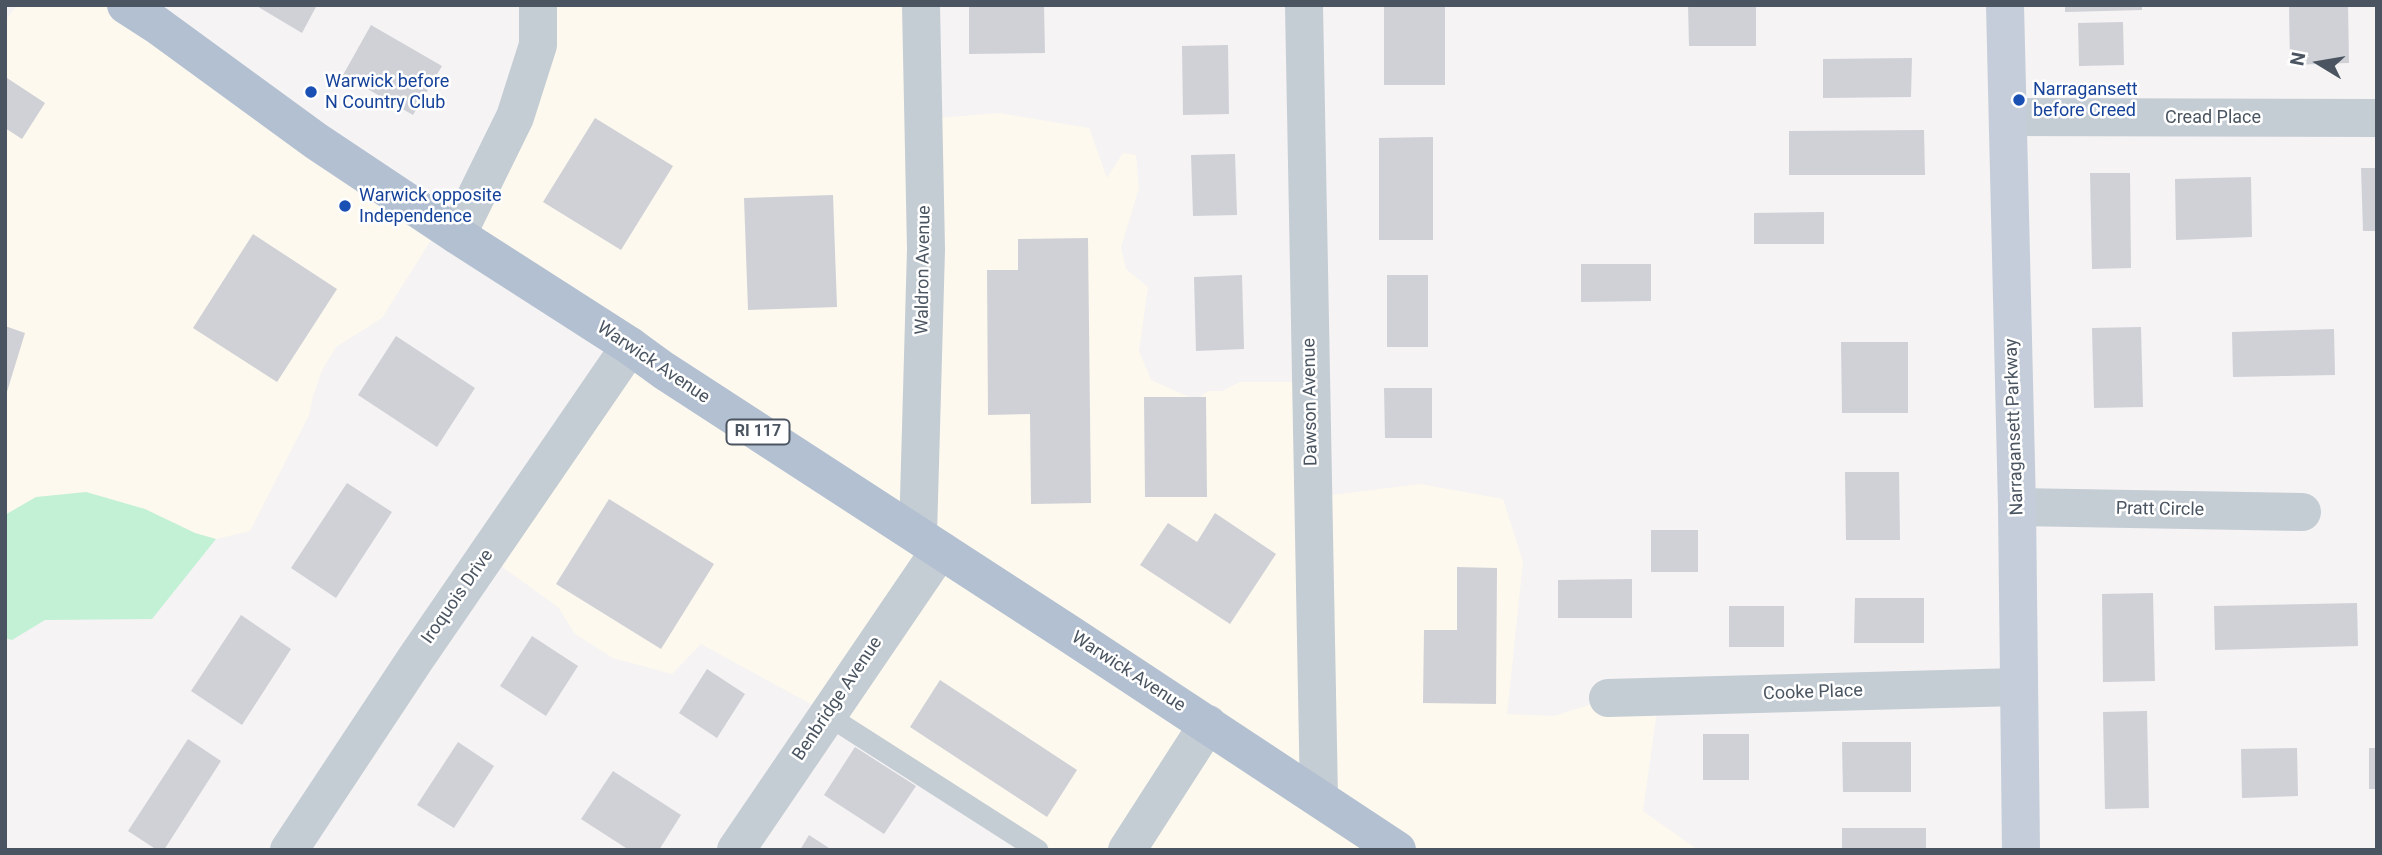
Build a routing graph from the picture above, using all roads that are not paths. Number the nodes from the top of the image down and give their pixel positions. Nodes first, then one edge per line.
1 (126, 5) edge
2 (538, 5) edge
3 (921, 5) edge
4 (1304, 5) edge
5 (2005, 5) edge
6 (2008, 117) junction
7 (2377, 118) edge
8 (457, 235) junction
9 (631, 346) junction
10 (2017, 507) junction
11 (2302, 512) dead end
12 (929, 542) junction
13 (2018, 687) junction
14 (1608, 698) dead end
15 (827, 715) junction
16 (1208, 724) junction
17 (1319, 798) junction
18 (289, 850) edge
19 (736, 850) edge
20 (1038, 850) edge
21 (1127, 850) edge
22 (1397, 850) edge
23 (2021, 850) edge

1 - 8 main road, Warwick Avenue / RI 117
2 - 8 street
3 - 12 street, Waldron Avenue
4 - 17 street, Dawson Avenue
5 - 6 street, Narragansett Parkway
6 - 7 street, Cread Place
6 - 10 street, Narragansett Parkway
8 - 9 main road, Warwick Avenue / RI 117
9 - 12 main road, Warwick Avenue / RI 117
9 - 18 street, Iroquois Drive
10 - 11 street, Pratt Circle
10 - 13 street, Narragansett Parkway
12 - 15 street, Benbridge Avenue
12 - 16 main road, Warwick Avenue / RI 117
13 - 14 street, Cooke Place
13 - 23 street, Narragansett Parkway
15 - 19 street, Benbridge Avenue
15 - 20 lane
16 - 17 main road, Warwick Avenue / RI 117
16 - 21 street
17 - 22 main road, Warwick Avenue / RI 117

